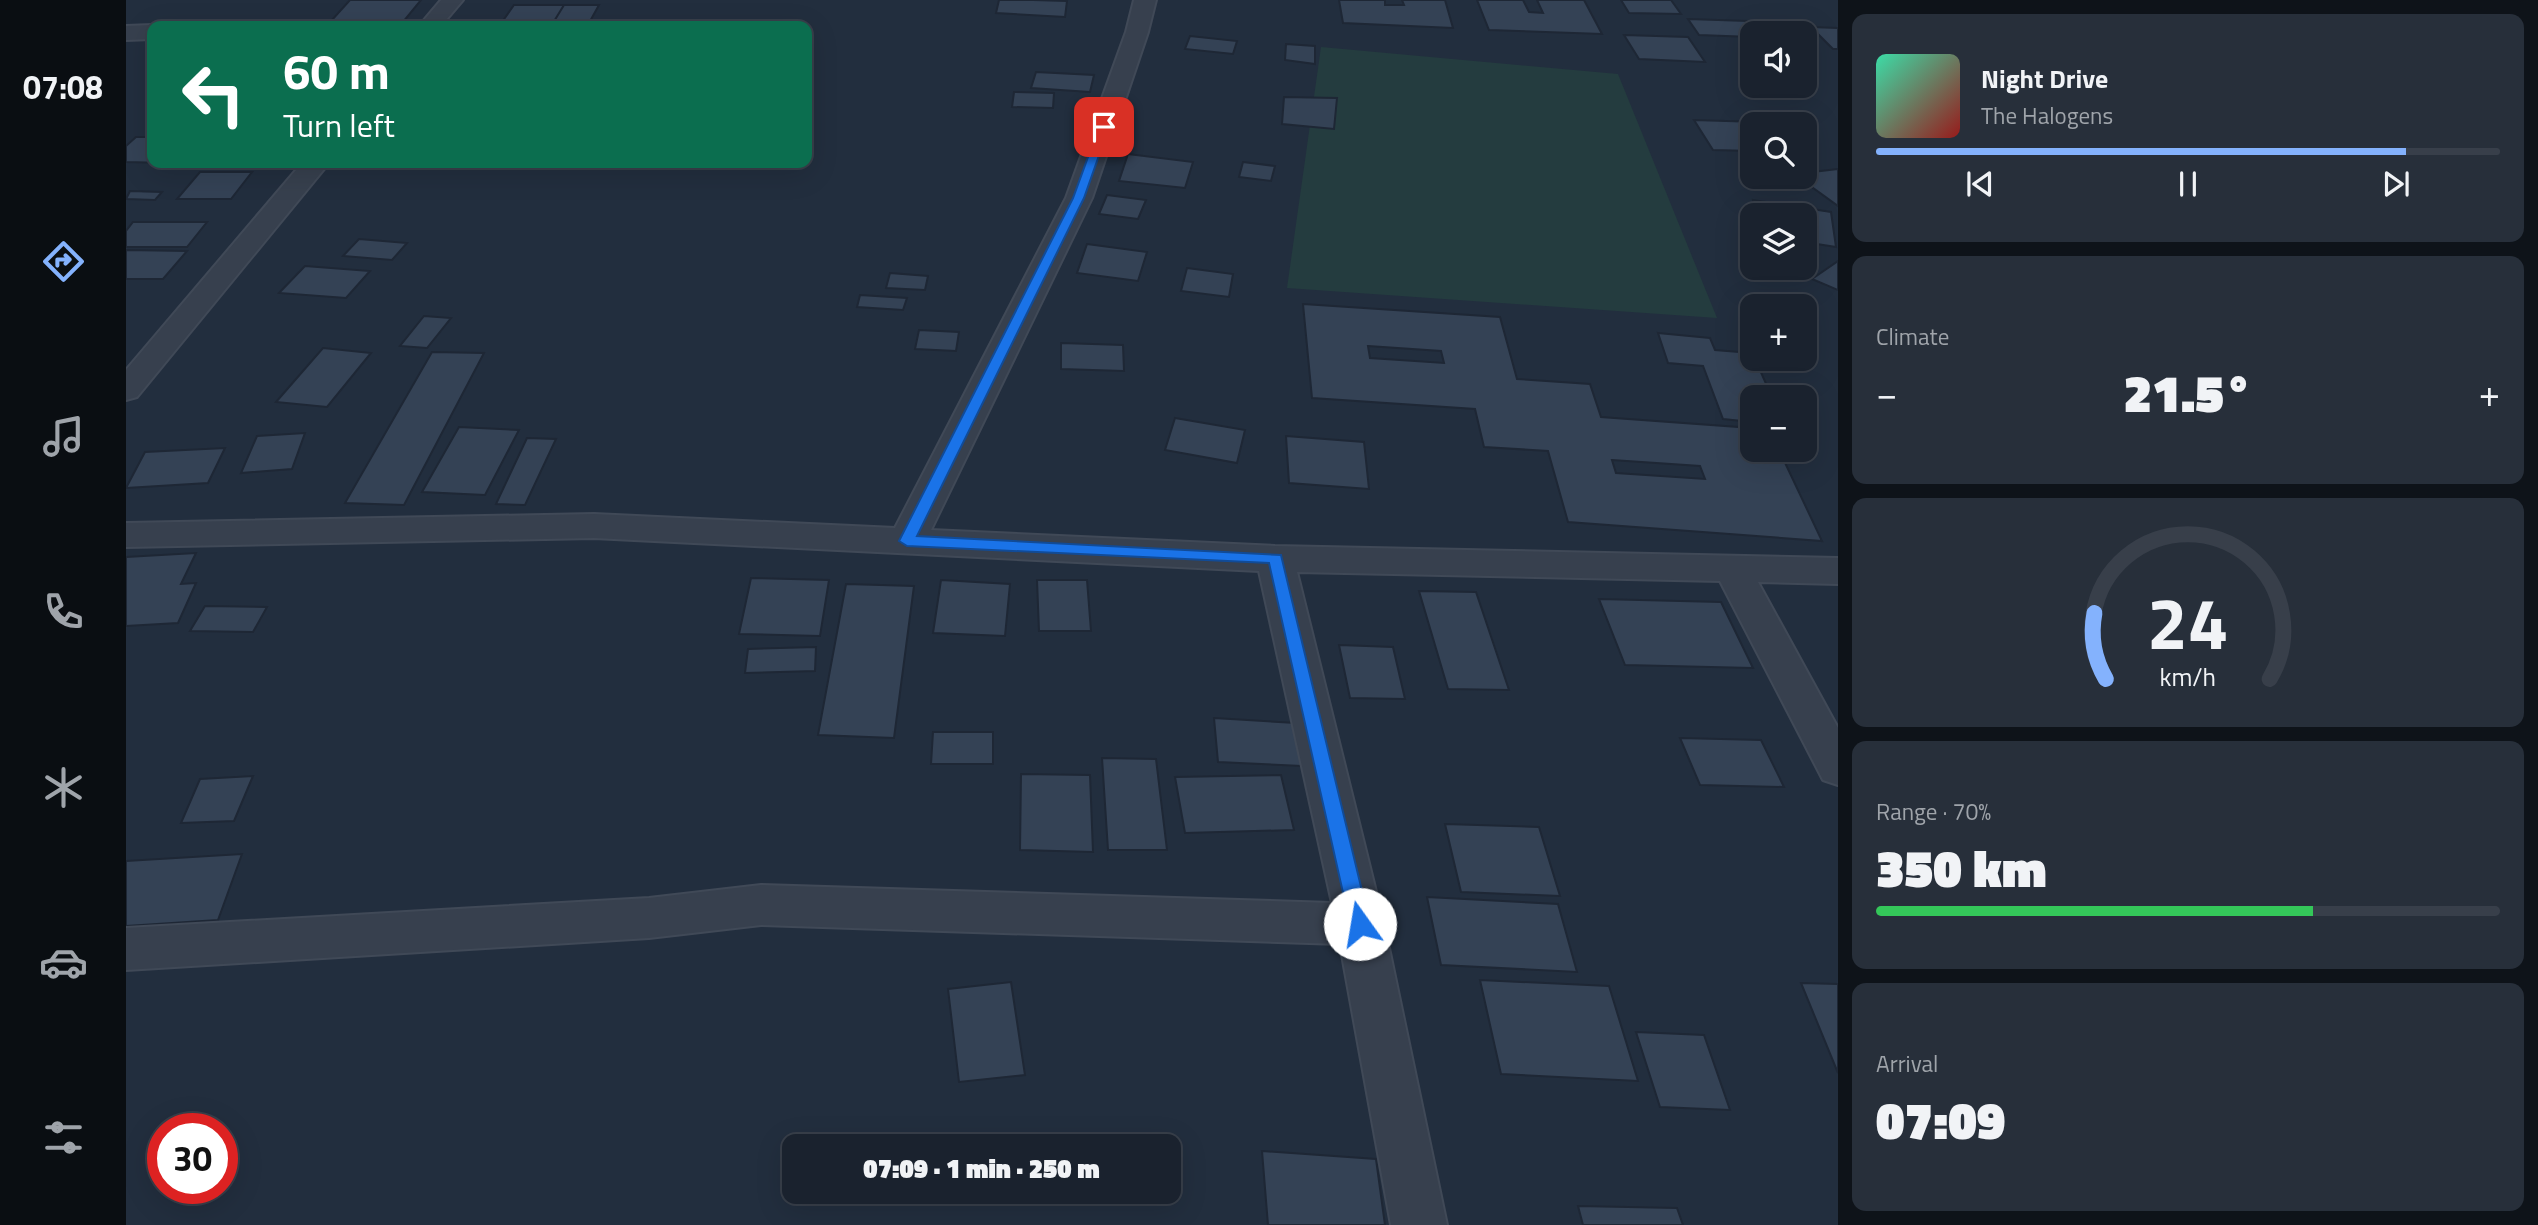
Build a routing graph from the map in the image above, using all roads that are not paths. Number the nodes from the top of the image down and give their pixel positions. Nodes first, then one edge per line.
1 (452, 0) edge
2 (1145, 0) edge
3 (434, 21) edge
4 (147, 32) edge
5 (126, 33) edge
6 (312, 168) edge
7 (126, 390) edge
8 (126, 535) edge
9 (907, 541) junction
10 (1275, 559) junction
11 (1732, 568) junction
12 (1838, 571) edge
13 (1838, 768) edge
14 (1360, 924) junction
15 (126, 949) edge
16 (1419, 1225) edge

1 - 3 street
2 - 9 street
4 - 5 street
6 - 7 street
8 - 9 street
9 - 10 street
10 - 11 street
10 - 14 street
11 - 12 street
11 - 13 street
14 - 15 street
14 - 16 street

